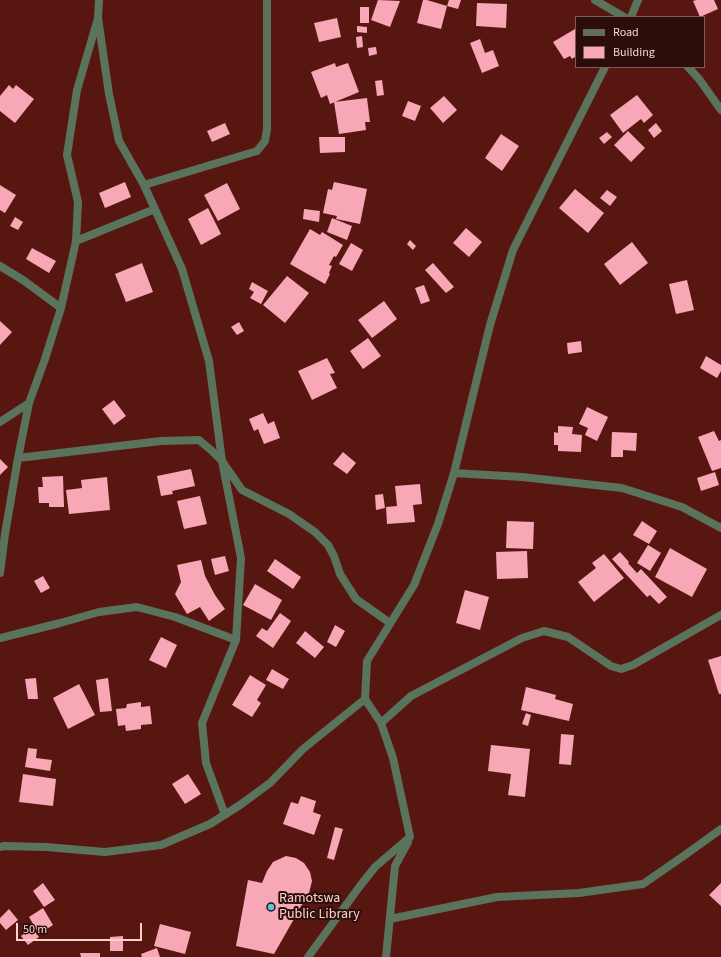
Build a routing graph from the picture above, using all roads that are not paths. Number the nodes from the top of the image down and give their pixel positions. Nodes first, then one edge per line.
1 (99, 0) edge
2 (267, 0) edge
3 (595, 0) edge
4 (638, 0) edge
5 (622, 16) edge
6 (631, 16) edge
7 (98, 18) junction
8 (605, 68) edge
9 (689, 68) edge
10 (721, 110) edge
11 (144, 184) junction
12 (155, 209) junction
13 (76, 241) junction
14 (4, 268) edge
15 (0, 277) edge
16 (61, 308) junction
17 (29, 402) junction
18 (0, 422) edge
19 (18, 458) junction
20 (222, 461) junction
21 (454, 472) junction
22 (721, 528) edge
23 (0, 573) edge
24 (721, 615) edge
25 (390, 623) junction
26 (0, 638) edge
27 (236, 640) junction
28 (365, 698) junction
29 (381, 723) junction
30 (225, 815) junction
31 (721, 829) edge
32 (410, 837) junction
33 (0, 847) edge
34 (390, 920) junction
35 (308, 957) edge
36 (386, 957) edge

1 - 7 street
2 - 11 street
3 - 5 street
4 - 6 street
7 - 11 street
7 - 13 street
8 - 21 street
9 - 10 street
11 - 12 street
12 - 13 street
12 - 20 street
13 - 16 street
14 - 15 street
14 - 16 street
16 - 17 street
17 - 18 street
17 - 19 street
19 - 20 street
19 - 23 street
20 - 25 street
20 - 27 street
21 - 22 street
21 - 25 street
24 - 29 street
25 - 28 street
26 - 27 street
27 - 30 street
28 - 29 street
28 - 30 street
29 - 32 street
30 - 33 street
31 - 34 street
32 - 34 street
32 - 35 street
34 - 36 street

